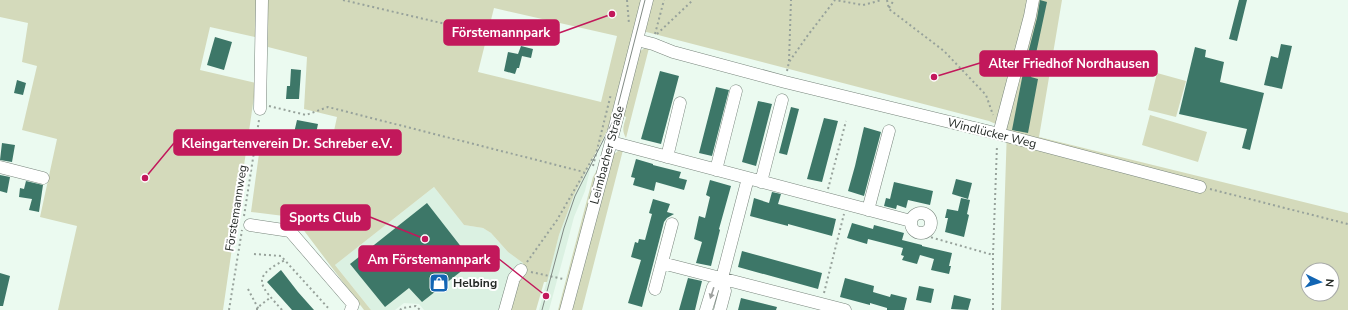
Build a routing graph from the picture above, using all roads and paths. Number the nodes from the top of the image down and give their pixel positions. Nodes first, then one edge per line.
1 (262, 0) edge
2 (343, 0) edge
3 (627, 0) edge
4 (647, 0) edge
5 (664, 0) edge
6 (693, 0) edge
7 (791, 0) edge
8 (834, 0) edge
9 (882, 0) edge
10 (887, 0) edge
11 (894, 0) edge
12 (1033, 0) edge
13 (889, 9) junction
14 (627, 31) dead end
15 (484, 33) dead end
16 (637, 40) junction
17 (789, 62) junction
18 (785, 82) junction
19 (736, 91) dead end
20 (782, 100) dead end
21 (680, 102) dead end
22 (260, 106) junction
23 (846, 121) dead end
24 (889, 131) dead end
25 (999, 134) junction
26 (611, 142) junction
27 (595, 154) dead end
28 (667, 157) junction
29 (0, 167) edge
30 (716, 170) junction
31 (584, 172) junction
32 (43, 178) dead end
33 (748, 178) junction
34 (761, 182) junction
35 (1200, 187) joint
36 (825, 199) junction
37 (847, 204) junction
38 (868, 210) junction
39 (911, 221) junction
40 (246, 222) junction
41 (672, 224) dead end
42 (1348, 224) edge
43 (917, 232) junction
44 (254, 254) dead end
45 (993, 255) junction
46 (285, 260) junction
47 (662, 263) junction
48 (521, 270) junction
49 (722, 278) junction
50 (563, 280) dead end
51 (248, 289) dead end
52 (655, 289) dead end
53 (270, 297) junction
54 (821, 304) junction
55 (258, 309) edge
56 (229, 310) edge
57 (282, 310) edge
58 (330, 310) edge
59 (351, 310) edge
60 (400, 310) edge
61 (420, 310) edge
62 (505, 310) edge
63 (566, 310) edge
64 (706, 310) edge
65 (720, 310) edge
66 (845, 310) edge
67 (993, 310) edge

1 - 22 street
2 - 15 path
3 - 14 path
4 - 16 street, Leimbacher Straße
5 - 6 path
7 - 17 path
8 - 9 path
8 - 17 path
10 - 13 path
11 - 13 path
12 - 25 street
13 - 25 path
16 - 18 street, Windlücker Weg
16 - 26 street, Leimbacher Straße
17 - 18 path
18 - 25 street, Windlücker Weg
19 - 30 street
20 - 34 street
21 - 28 street
22 - 31 path
22 - 40 path, Förstemannweg
23 - 36 path
24 - 38 street
25 - 35 street, Windlücker Weg
25 - 45 path
26 - 28 street
26 - 63 street, Leimbacher Straße
27 - 31 path
28 - 30 street
29 - 32 street
30 - 33 street
31 - 48 path
33 - 34 street
33 - 49 street
34 - 36 street
35 - 42 path
36 - 37 street
37 - 38 street
37 - 54 path
38 - 39 street
39 - 43 street
39 - 43 street
40 - 56 path, Förstemannweg
40 - 59 street
41 - 47 street
43 - 45 path
44 - 46 path
45 - 67 path
46 - 53 path
46 - 58 path
47 - 49 street
47 - 52 street
48 - 50 path
48 - 62 street
49 - 54 street
49 -> 64 street
49 - 65 street
51 - 55 path
53 - 55 path
53 - 57 path
54 - 66 street
60 - 61 path

